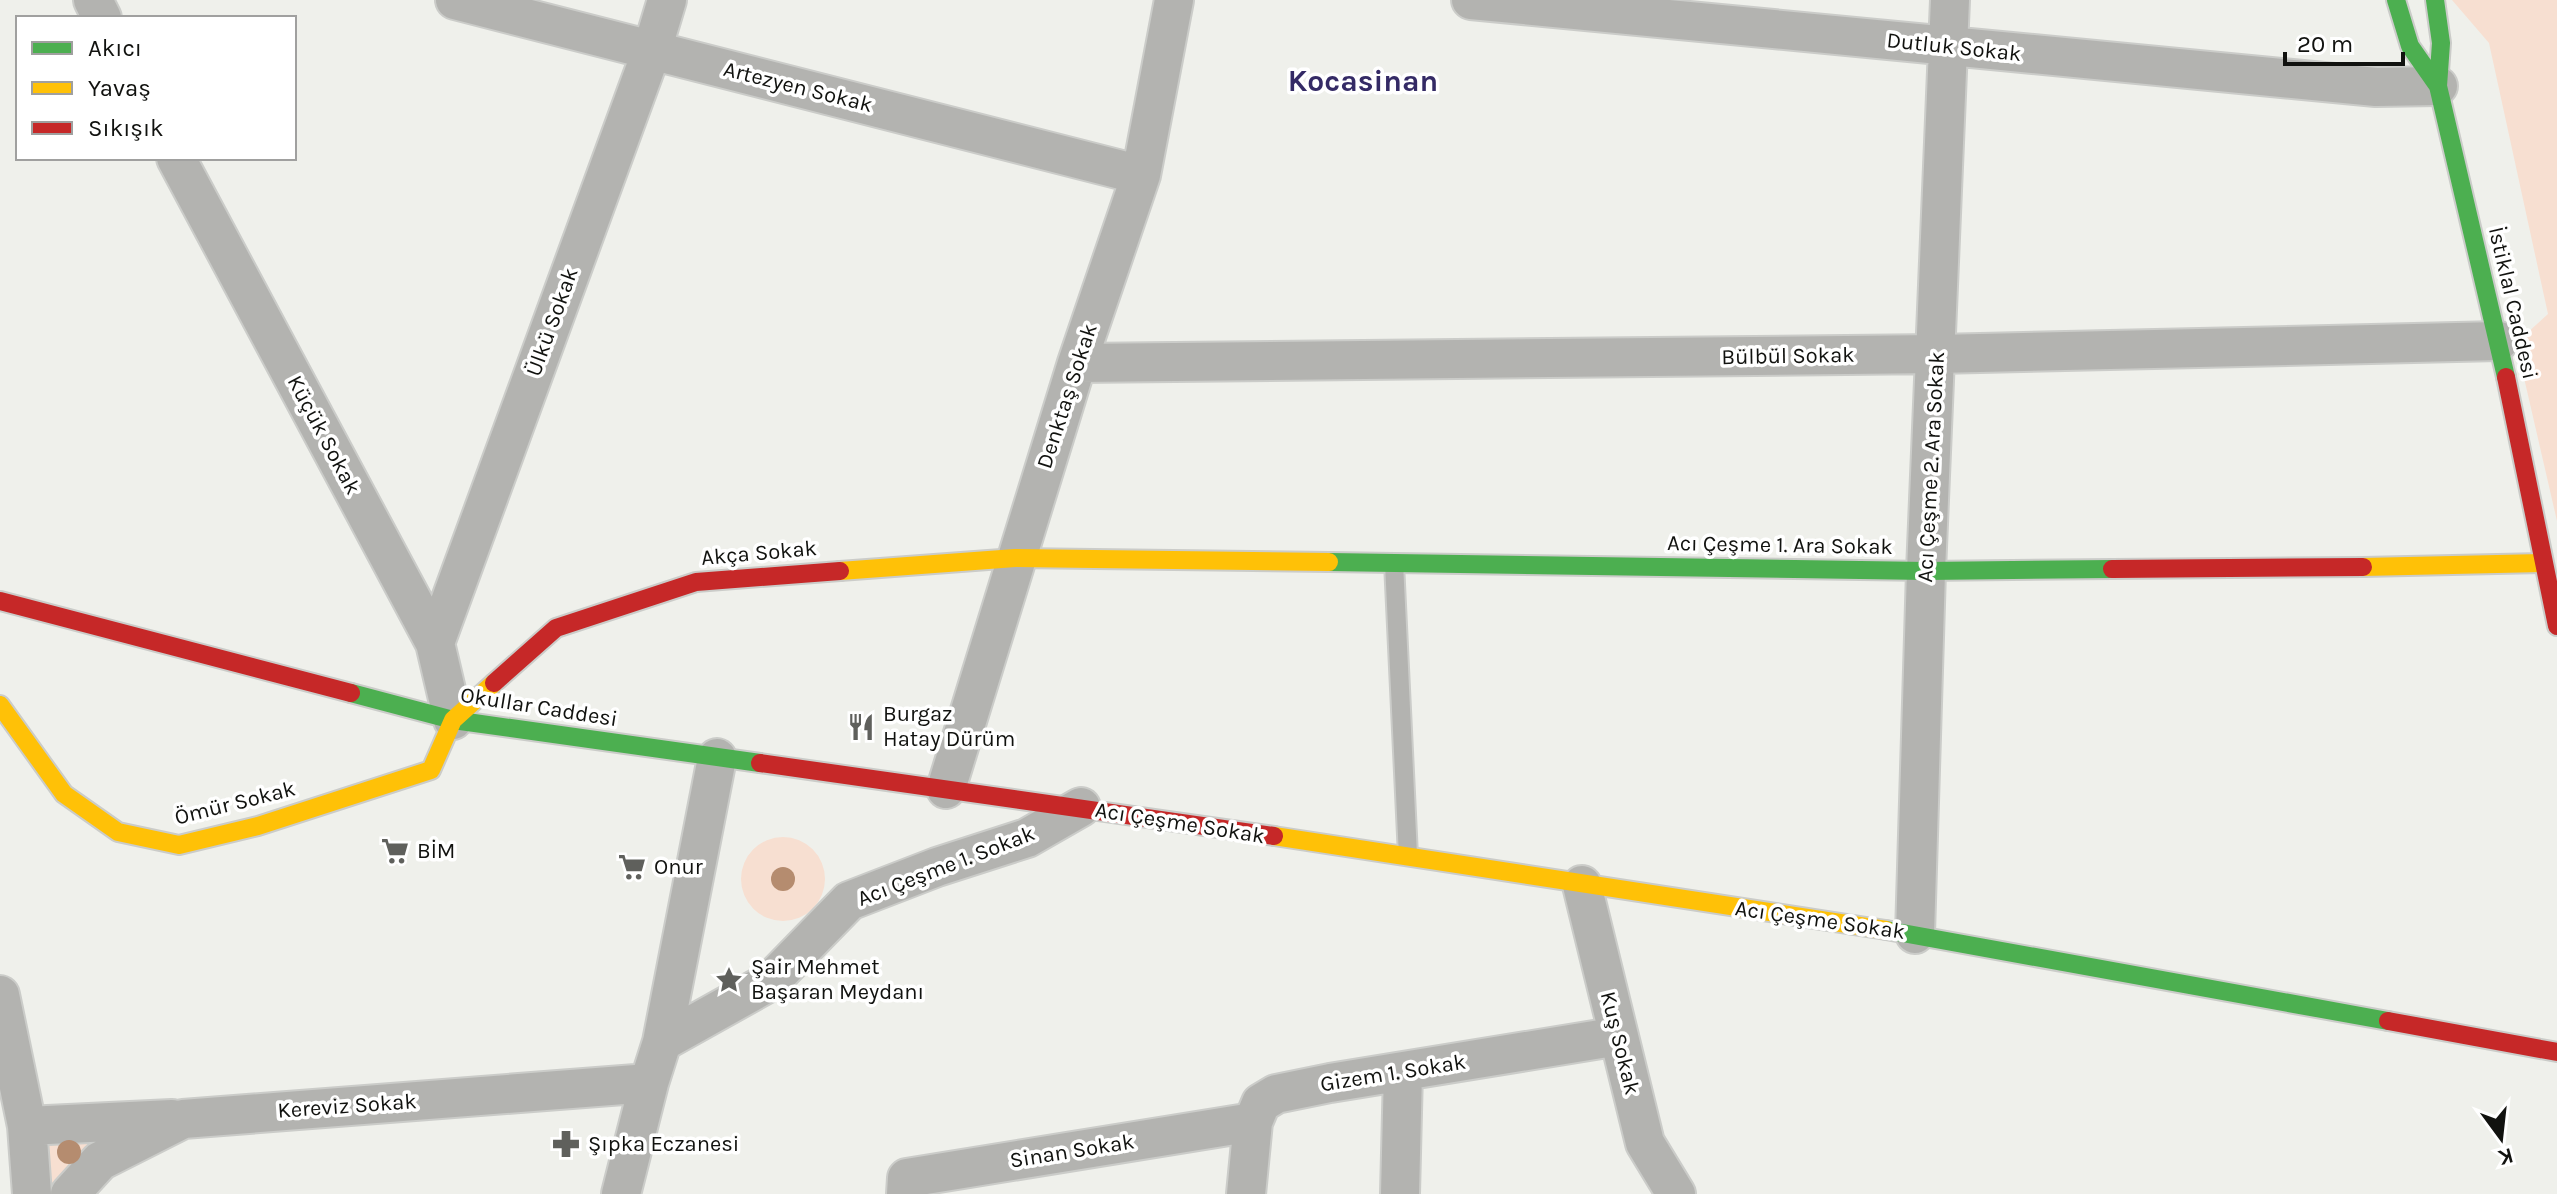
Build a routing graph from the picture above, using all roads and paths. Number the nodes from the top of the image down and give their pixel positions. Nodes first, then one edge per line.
1 (455, 0) edge
2 (667, 0) edge
3 (1174, 0) edge
4 (1471, 0) edge
5 (1950, 0) edge
6 (2396, 0) edge
7 (2435, 0) edge
8 (1948, 47) junction
9 (652, 50) junction
10 (2438, 86) junction
11 (177, 160) edge
12 (1141, 175) junction
13 (2499, 341) junction
14 (1937, 354) junction
15 (1077, 363) junction
16 (1015, 558) junction
17 (1394, 563) junction
18 (2543, 563) junction
19 (1926, 571) junction
20 (0, 601) edge
21 (2557, 626) edge
22 (435, 643) junction
23 (0, 705) edge
24 (453, 720) junction
25 (717, 758) junction
26 (946, 789) junction
27 (1081, 807) junction
28 (1408, 858) junction
29 (1582, 885) junction
30 (1915, 934) junction
31 (0, 995) edge
32 (1619, 1036) junction
33 (662, 1042) junction
34 (2557, 1052) edge
35 (1403, 1072) junction
36 (649, 1083) junction
37 (183, 1119) junction
38 (1253, 1122) junction
39 (27, 1126) junction
40 (32, 1194) edge
41 (70, 1194) edge
42 (621, 1194) edge
43 (906, 1194) edge
44 (1246, 1194) edge
45 (1400, 1194) edge
46 (1676, 1194) edge

1 - 9 street, Artezyen Sokak
2 - 9 street, Ülkü Sokak
3 - 12 street, Denktaş Sokak
4 - 8 street, Dutluk Sokak
5 - 8 street, Acı Çeşme 2. Ara Sokak
6 - 10 main road, İstiklal Caddesi
7 - 10 main road, İstiklal Caddesi
8 - 10 street, Dutluk Sokak
8 - 14 street, Acı Çeşme 2. Ara Sokak
9 - 12 street, Artezyen Sokak
9 - 22 street, Ülkü Sokak
10 - 13 main road, İstiklal Caddesi
11 - 22 street, Küçük Sokak
12 - 15 street, Denktaş Sokak
13 - 14 street, Bülbül Sokak
13 - 18 main road, İstiklal Caddesi
14 - 15 street, Bülbül Sokak
14 - 19 street, Acı Çeşme 2. Ara Sokak
15 - 16 street, Denktaş Sokak
16 - 17 main road, Acı Çeşme 1. Ara Sokak
16 - 24 main road, Akça Sokak
16 - 26 street, Denktaş Sokak
17 - 19 main road, Acı Çeşme 1. Ara Sokak
17 - 28 lane
18 - 19 main road, Acı Çeşme 1. Ara Sokak
18 - 21 main road, İstiklal Caddesi
19 - 30 street, Acı Çeşme 2. Ara Sokak
20 - 24 main road, Okullar Caddesi
22 - 24 street, Küçük Sokak
23 - 24 main road, Ömür Sokak
24 - 25 main road, Okullar Caddesi
25 - 26 main road, Okullar Caddesi
25 - 33 street
26 - 27 main road, Okullar Caddesi
27 - 28 main road, Acı Çeşme Sokak
27 - 33 street, Acı Çeşme 1. Sokak
28 - 29 main road, Acı Çeşme Sokak
29 - 30 main road, Acı Çeşme Sokak
29 - 32 street, Kuş Sokak
30 - 34 main road, Acı Çeşme Sokak
31 - 39 street
32 - 35 street, Gizem 1. Sokak
32 - 46 street, Kuş Sokak
33 - 36 street
35 - 38 street, Gizem 1. Sokak
35 - 45 street
36 - 37 street, Kereviz Sokak
36 - 42 street
37 - 39 street
37 - 41 street, Kereviz Sokak
38 - 43 street, Sinan Sokak
38 - 44 street
39 - 40 street

